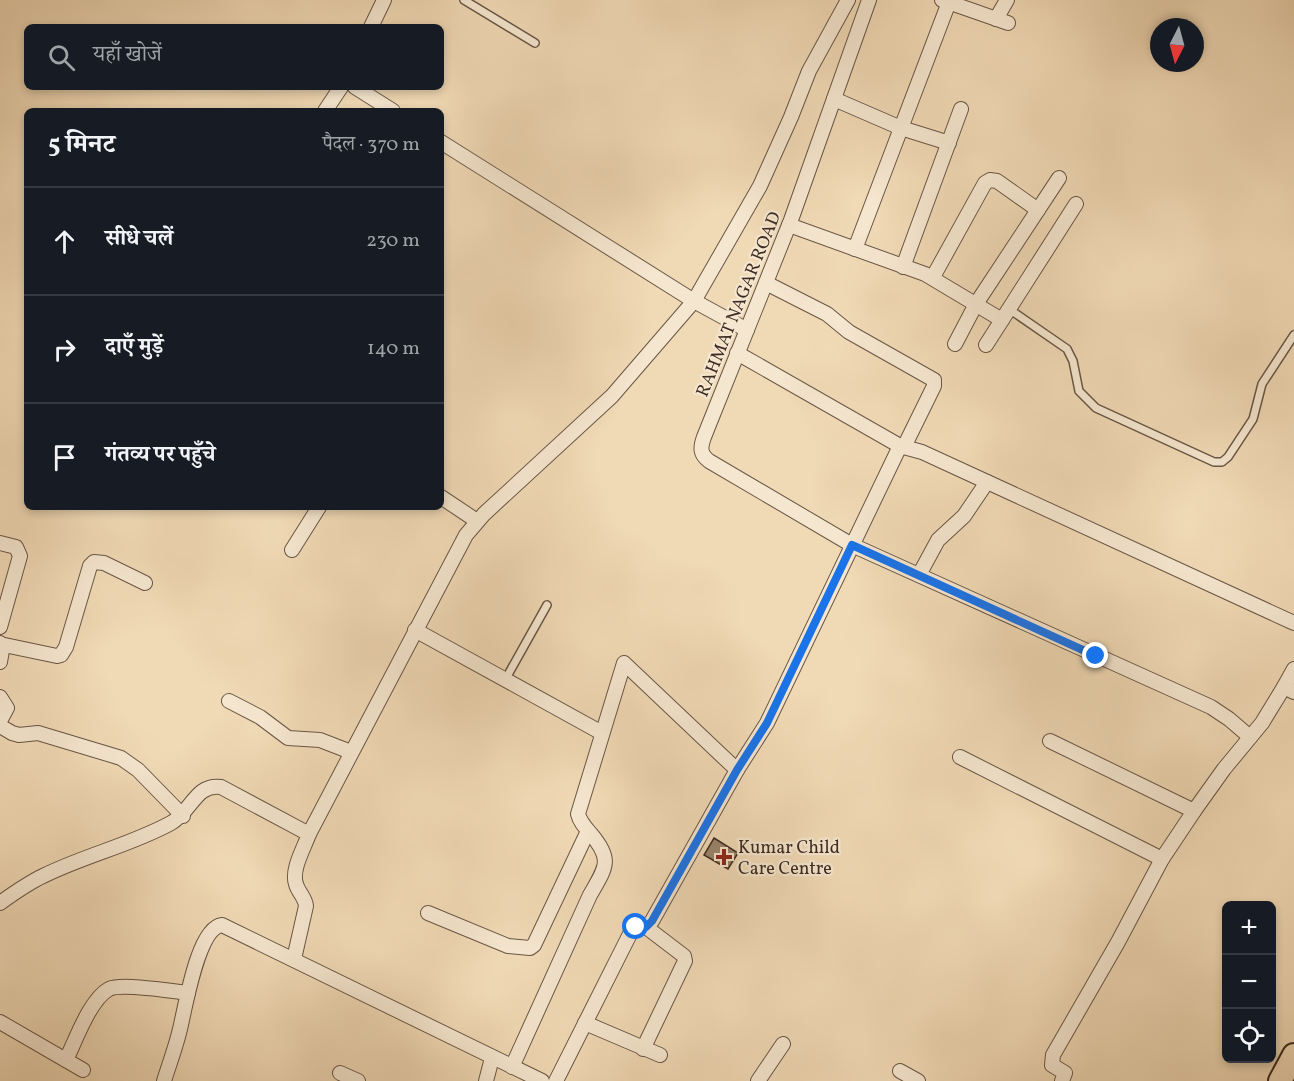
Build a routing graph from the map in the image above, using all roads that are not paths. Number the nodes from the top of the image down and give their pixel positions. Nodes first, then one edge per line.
1 (384, 0) edge
2 (464, 0) edge
3 (848, 0) edge
4 (869, 0) edge
5 (1007, 0) edge
6 (946, 1) edge
7 (372, 24) edge
8 (535, 43) dead end
9 (339, 90) edge
10 (360, 90) edge
11 (834, 99) junction
12 (327, 108) edge
13 (388, 108) edge
14 (961, 109) dead end
15 (901, 128) junction
16 (949, 143) junction
17 (444, 144) edge
18 (1059, 178) dead end
19 (1076, 204) dead end
20 (1038, 210) junction
21 (789, 225) junction
22 (855, 249) junction
23 (903, 267) junction
24 (933, 277) junction
25 (766, 283) junction
26 (694, 301) junction
27 (976, 304) junction
28 (1005, 314) junction
29 (747, 330) junction
30 (1294, 335) edge
31 (954, 344) dead end
32 (986, 345) dead end
33 (737, 354) junction
34 (902, 447) junction
35 (987, 482) junction
36 (444, 499) edge
37 (317, 510) edge
38 (477, 521) junction
39 (0, 543) edge
40 (852, 545) junction
41 (292, 550) dead end
42 (919, 575) junction
43 (145, 583) dead end
44 (547, 605) dead end
45 (1294, 623) edge
46 (0, 627) edge
47 (415, 630) junction
48 (0, 643) edge
49 (0, 662) edge
50 (1294, 669) edge
51 (505, 680) junction
52 (1289, 690) edge
53 (0, 697) edge
54 (229, 701) dead end
55 (0, 721) edge
56 (0, 726) edge
57 (602, 733) junction
58 (1250, 737) junction
59 (1050, 741) dead end
60 (351, 752) junction
61 (960, 757) dead end
62 (737, 770) junction
63 (1194, 811) junction
64 (183, 816) junction
65 (588, 831) junction
66 (309, 834) junction
67 (1162, 859) junction
68 (0, 903) edge
69 (428, 913) dead end
70 (646, 927) junction
71 (294, 959) junction
72 (188, 993) junction
73 (0, 1022) edge
74 (585, 1023) junction
75 (783, 1044) dead end
76 (643, 1049) junction
77 (660, 1055) dead end
78 (1294, 1055) edge
79 (492, 1058) junction
80 (66, 1060) junction
81 (512, 1067) junction
82 (83, 1070) dead end
83 (900, 1071) dead end
84 (340, 1074) dead end
85 (164, 1081) edge
86 (358, 1081) edge
87 (486, 1081) edge
88 (542, 1081) edge
89 (556, 1081) edge
90 (758, 1081) edge
91 (918, 1081) edge
92 (1062, 1081) edge
93 (1280, 1081) edge

1 - 7 street
2 - 8 lane
3 - 26 street
4 - 11 street, RAHMAT NAGAR ROAD
5 - 6 street
6 - 15 street
9 - 12 street
10 - 13 street
11 - 15 street
11 - 21 street, RAHMAT NAGAR ROAD
14 - 16 street
15 - 16 street
15 - 22 street
16 - 23 street
17 - 26 street
18 - 20 street
19 - 28 street
20 - 24 street
20 - 27 street
21 - 22 street
21 - 25 street, RAHMAT NAGAR ROAD
22 - 23 street
23 - 24 street
24 - 27 street
25 - 29 street, RAHMAT NAGAR ROAD
25 - 34 street
26 - 29 street
26 - 38 street
27 - 28 street
27 - 31 street
28 - 30 lane
28 - 32 street
29 - 33 street, RAHMAT NAGAR ROAD
33 - 34 street
33 - 40 street, RAHMAT NAGAR ROAD
34 - 35 street
34 - 40 street
35 - 42 street
35 - 45 street
36 - 38 street
37 - 41 street
38 - 47 street
39 - 46 street
40 - 42 street
40 - 62 street
42 - 58 street
43 - 48 street
44 - 51 lane
47 - 51 street
47 - 60 street
48 - 49 street
50 - 52 street
51 - 57 street
52 - 58 street
53 - 55 street
54 - 60 street
56 - 64 street
57 - 62 street
57 - 65 street
58 - 63 street
59 - 63 street
60 - 66 street
61 - 67 street
62 - 70 street
63 - 67 street
64 - 66 street
64 - 68 street
65 - 69 street
65 - 81 street
66 - 71 street
67 - 92 street
70 - 74 street
70 - 76 street
71 - 72 street
71 - 79 street
72 - 80 street
72 - 85 street
73 - 80 street
74 - 76 street
74 - 89 street
75 - 90 street
76 - 77 street
78 - 93 highway
79 - 81 street
79 - 87 street
80 - 82 street
81 - 88 street
83 - 91 street
84 - 86 street

